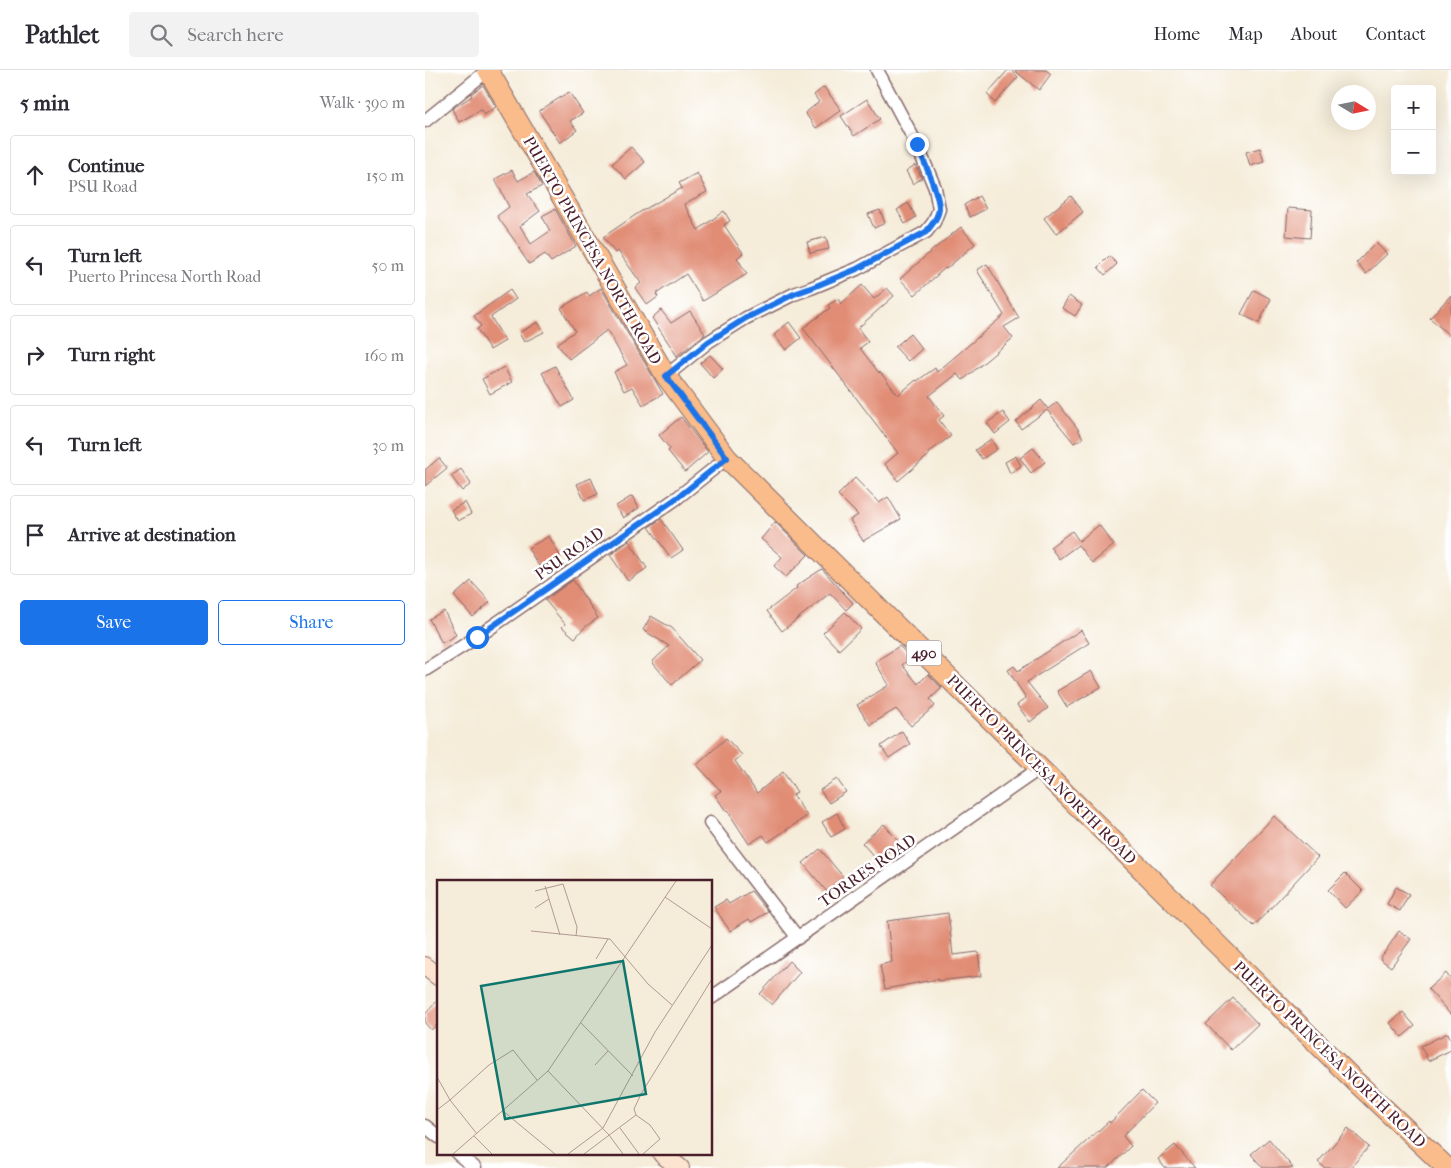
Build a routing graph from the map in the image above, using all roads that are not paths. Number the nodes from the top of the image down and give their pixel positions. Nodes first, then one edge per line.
1 (488, 70) edge
2 (877, 70) edge
3 (425, 121) edge
4 (666, 376) junction
5 (727, 458) junction
6 (425, 670) edge
7 (1040, 768) junction
8 (710, 823) dead end
9 (799, 938) junction
10 (425, 966) edge
11 (437, 975) edge
12 (713, 997) edge
13 (425, 1126) edge
14 (437, 1135) edge
15 (461, 1156) edge
16 (665, 1156) edge
17 (475, 1168) edge
18 (680, 1168) edge
19 (1447, 1168) edge

1 - 3 street
1 - 4 main road, PUERTO PRINCESA NORTH ROAD / 490
2 - 4 street
4 - 5 main road, PUERTO PRINCESA NORTH ROAD / 490
5 - 6 street, PSU ROAD
5 - 7 main road, PUERTO PRINCESA NORTH ROAD / 490
7 - 9 street, TORRES ROAD
7 - 19 main road, PUERTO PRINCESA NORTH ROAD / 490
8 - 9 street
9 - 12 street, TORRES ROAD
10 - 11 street
13 - 14 street
15 - 17 street
16 - 18 street

